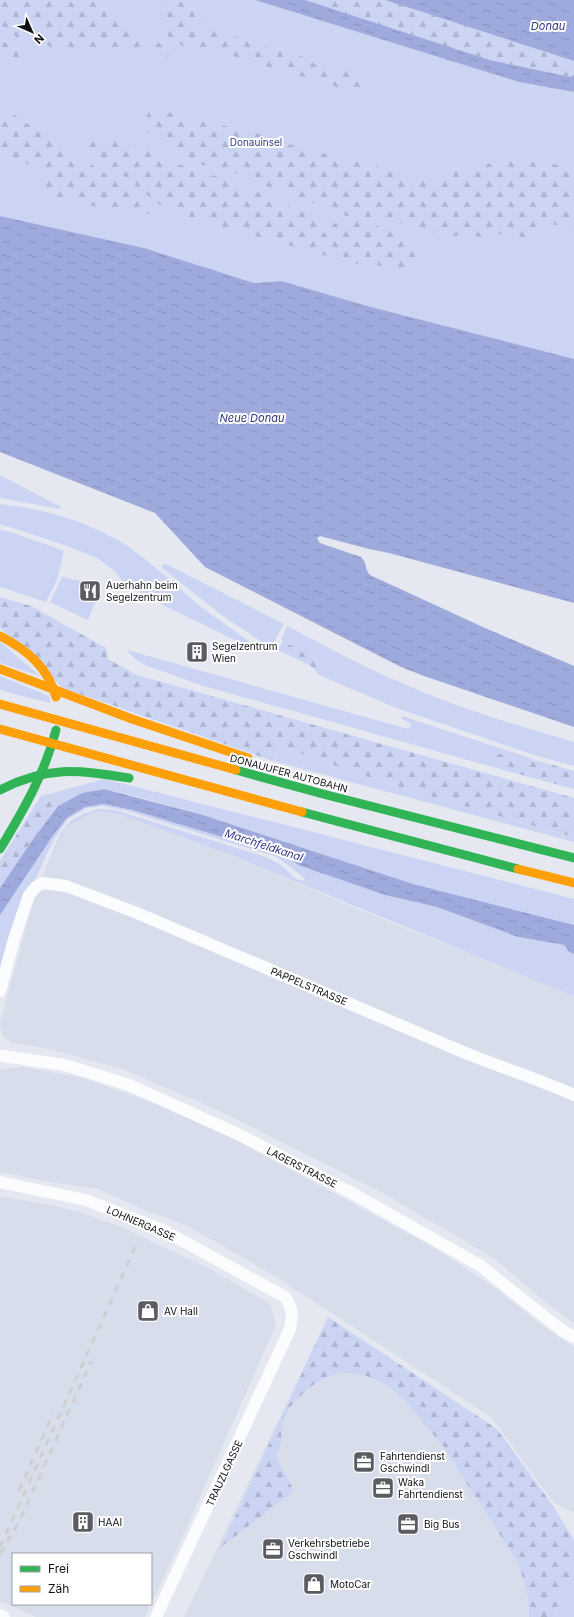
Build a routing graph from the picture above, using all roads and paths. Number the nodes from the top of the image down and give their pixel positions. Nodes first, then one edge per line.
1 (0, 636) edge
2 (0, 669) edge
3 (0, 704) edge
4 (0, 729) edge
5 (255, 761) dead end
6 (283, 773) dead end
7 (138, 779) dead end
8 (153, 781) dead end
9 (0, 790) edge
10 (219, 790) junction
11 (323, 794) junction
12 (0, 849) edge
13 (574, 858) edge
14 (574, 883) edge
15 (0, 991) edge
16 (1, 1054) edge
17 (574, 1095) edge
18 (0, 1182) edge
19 (290, 1329) joint
20 (574, 1337) edge
21 (0, 1615) edge
22 (4, 1617) edge
23 (156, 1617) edge

1 - 12 highway
2 - 5 highway
3 - 11 highway, DONAUUFER AUTOBAHN
4 - 10 highway
6 - 11 highway
7 - 9 highway
8 - 10 highway
10 - 14 highway
11 - 13 highway, DONAUUFER AUTOBAHN
15 - 17 street, PAPPELSTRASSE
16 - 20 street, LAGERSTRASSE
18 - 19 street, LOHNERGASSE
19 - 23 street, TRAUZLGASSE
21 - 22 street

